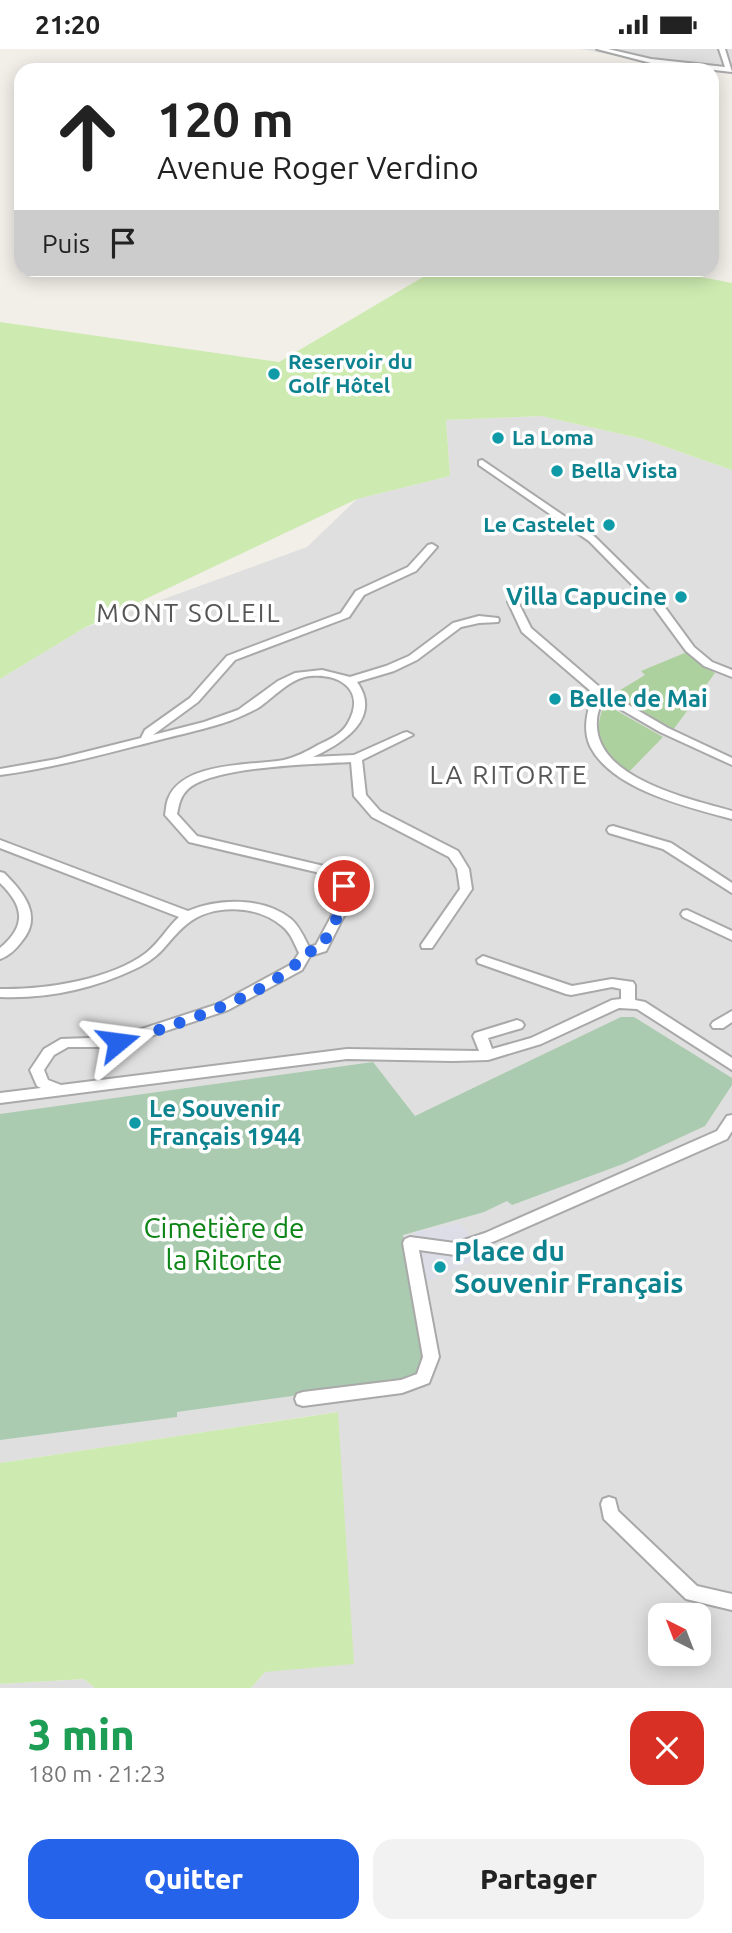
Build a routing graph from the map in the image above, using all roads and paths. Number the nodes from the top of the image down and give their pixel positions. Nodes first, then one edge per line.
1 (600, 49) edge
2 (722, 49) edge
3 (665, 63) edge
4 (731, 70) edge
5 (482, 463) dead end
6 (432, 547) dead end
7 (513, 602) dead end
8 (494, 621) dead end
9 (732, 674) edge
10 (350, 681) junction
11 (599, 692) junction
12 (407, 735) dead end
13 (145, 741) junction
14 (356, 758) junction
15 (286, 762) junction
16 (732, 762) edge
17 (0, 772) edge
18 (732, 815) edge
19 (612, 830) dead end
20 (0, 844) edge
21 (0, 876) edge
22 (732, 889) edge
23 (687, 915) dead end
24 (188, 916) junction
25 (732, 936) edge
26 (427, 945) dead end
27 (305, 953) junction
28 (0, 955) edge
29 (483, 960) dead end
30 (0, 993) edge
31 (628, 1002) junction
32 (732, 1016) edge
33 (517, 1025) dead end
34 (718, 1025) dead end
35 (488, 1055) junction
36 (732, 1065) edge
37 (60, 1090) junction
38 (0, 1098) edge
39 (732, 1120) edge
40 (727, 1135) edge
41 (303, 1399) dead end
42 (609, 1504) dead end
43 (732, 1602) edge

1 - 3 street
2 - 4 street
5 - 9 street
6 - 13 street
7 - 11 street
8 - 10 street
10 - 13 street
10 - 15 street
11 - 16 street
11 - 18 street
12 - 14 street
13 - 17 street
14 - 15 street
14 - 26 street
15 - 27 street
19 - 22 street
20 - 24 street
21 - 28 street
23 - 25 street
24 - 27 street
24 - 30 street
27 - 37 street
29 - 31 street
31 - 35 street
31 - 36 street
32 - 34 street
33 - 35 street
35 - 37 street
37 - 38 street
39 - 40 street
40 - 41 street
42 - 43 street

